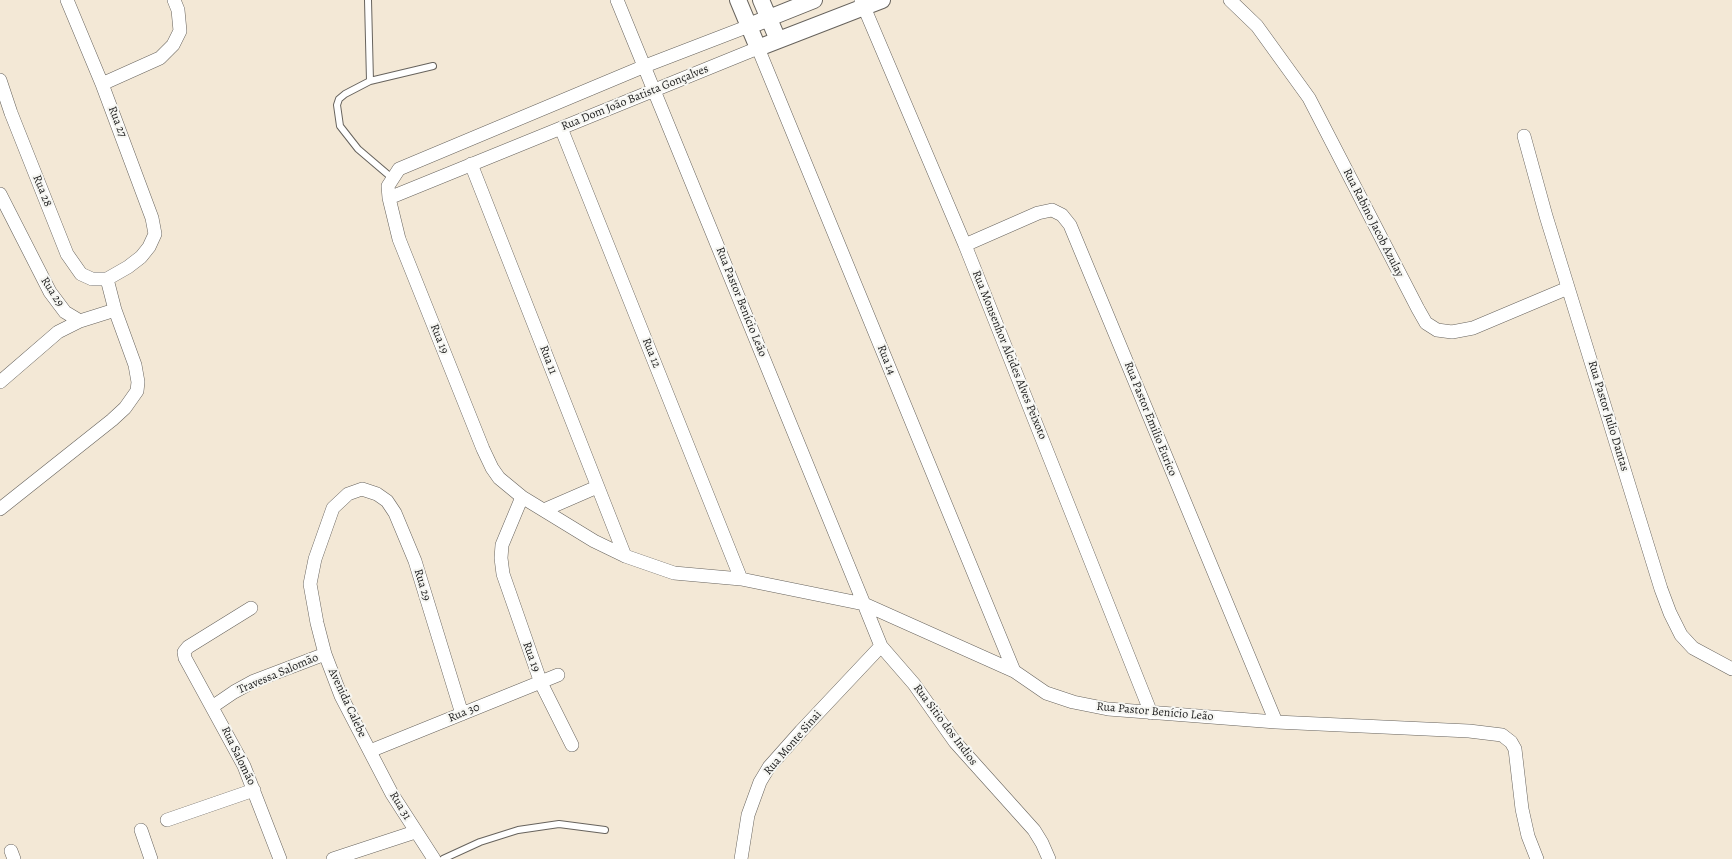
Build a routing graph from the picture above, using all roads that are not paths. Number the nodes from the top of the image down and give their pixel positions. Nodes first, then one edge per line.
1 (67, 0) edge
2 (174, 0) edge
3 (368, 0) edge
4 (617, 0) edge
5 (738, 0) edge
6 (760, 0) edge
7 (814, 0) edge
8 (882, 0) edge
9 (1230, 0) edge
10 (863, 4) edge
11 (768, 18) junction
12 (749, 26) junction
13 (778, 40) junction
14 (758, 48) junction
15 (433, 66) dead end
16 (645, 66) junction
17 (0, 80) edge
18 (370, 81) junction
19 (102, 84) junction
20 (654, 91) junction
21 (561, 128) junction
22 (1524, 136) dead end
23 (471, 164) junction
24 (390, 187) junction
25 (0, 196) edge
26 (965, 245) junction
27 (107, 279) junction
28 (1568, 288) junction
29 (115, 310) junction
30 (80, 321) junction
31 (1, 379) edge
32 (507, 485) joint
33 (598, 487) junction
34 (348, 494) joint
35 (522, 497) junction
36 (0, 509) edge
37 (544, 510) junction
38 (625, 556) junction
39 (741, 579) junction
40 (864, 604) junction
41 (251, 608) dead end
42 (881, 646) junction
43 (325, 654) junction
44 (1732, 669) edge
45 (1014, 671) junction
46 (558, 675) dead end
47 (540, 683) junction
48 (212, 707) junction
49 (1151, 713) junction
50 (462, 714) junction
51 (1276, 722) junction
52 (572, 745) dead end
53 (370, 751) junction
54 (254, 790) junction
55 (167, 820) dead end
56 (141, 830) dead end
57 (605, 830) dead end
58 (415, 832) junction
59 (151, 859) edge
60 (280, 859) edge
61 (332, 859) edge
62 (434, 859) edge
63 (443, 859) edge
64 (741, 859) edge
65 (1049, 859) edge
66 (1538, 859) edge

1 - 19 street, Rua 27
2 - 19 street
3 - 18 lane
4 - 16 street, Rua Pastor Benício Leão
5 - 12 street
6 - 11 street
7 - 11 street, Rua Dom João Batista Gonçalves
8 - 10 street, Rua Dom João Batista Gonçalves
9 - 28 street, Rua Rabino Jacob Azulay
10 - 13 street, Rua Dom João Batista Gonçalves
10 - 26 street, Rua Monsenhor Alcides Alves Peixoto
11 - 12 street, Rua Dom João Batista Gonçalves
11 - 13 street
12 - 14 street
12 - 16 street, Rua Dom João Batista Gonçalves
13 - 14 street, Rua Dom João Batista Gonçalves
14 - 20 street, Rua Dom João Batista Gonçalves
14 - 45 street, Rua 14
15 - 18 lane
16 - 20 street, Rua Pastor Benício Leão
16 - 24 street, Rua Dom João Batista Gonçalves
17 - 27 street, Rua 28
18 - 24 lane
19 - 27 street, Rua 27
20 - 21 street, Rua Dom João Batista Gonçalves
20 - 40 street, Rua Pastor Benício Leão
21 - 23 street, Rua Dom João Batista Gonçalves
21 - 39 street, Rua 12
22 - 28 street, Rua Pastor Julio Dantas
23 - 24 street, Rua Dom João Batista Gonçalves
23 - 33 street, Rua 11
24 - 32 street, Rua 19
25 - 30 street, Rua 29
26 - 49 street, Rua Monsenhor Alcides Alves Peixoto
26 - 51 street, Rua Pastor Emilio Eurico
27 - 29 street
28 - 44 street, Rua Pastor Julio Dantas
29 - 30 street
29 - 36 street
30 - 31 street
32 - 35 street, Rua Pastor Benício Leão
33 - 37 street
33 - 38 street, Rua 11
34 - 43 street, Avenida Calebe
34 - 50 street, Rua 29
35 - 37 street, Rua Pastor Benício Leão
35 - 47 street, Rua 19
37 - 38 street, Rua Pastor Benício Leão
38 - 39 street, Rua Pastor Benício Leão
39 - 40 street, Rua Pastor Benício Leão
40 - 42 street, Rua Sitio dos Indios
40 - 45 street, Rua Pastor Benício Leão
41 - 48 street, Rua Salomão
42 - 64 street, Rua Monte Sinai
42 - 65 street, Rua Sitio dos Indios
43 - 48 street, Travessa Salomão
43 - 53 street, Avenida Calebe
45 - 49 street, Rua Pastor Benício Leão
46 - 47 street, Rua 30
47 - 50 street, Rua 30
47 - 52 street, Rua 19
48 - 54 street, Rua Salomão
49 - 51 street, Rua Pastor Benício Leão
50 - 53 street, Rua 30
51 - 66 street, Rua Pastor Benício Leão
53 - 58 street, Rua 31
54 - 55 street
54 - 60 street, Rua Salomão
56 - 59 street
57 - 63 lane
58 - 61 street
58 - 62 street, Rua 31

